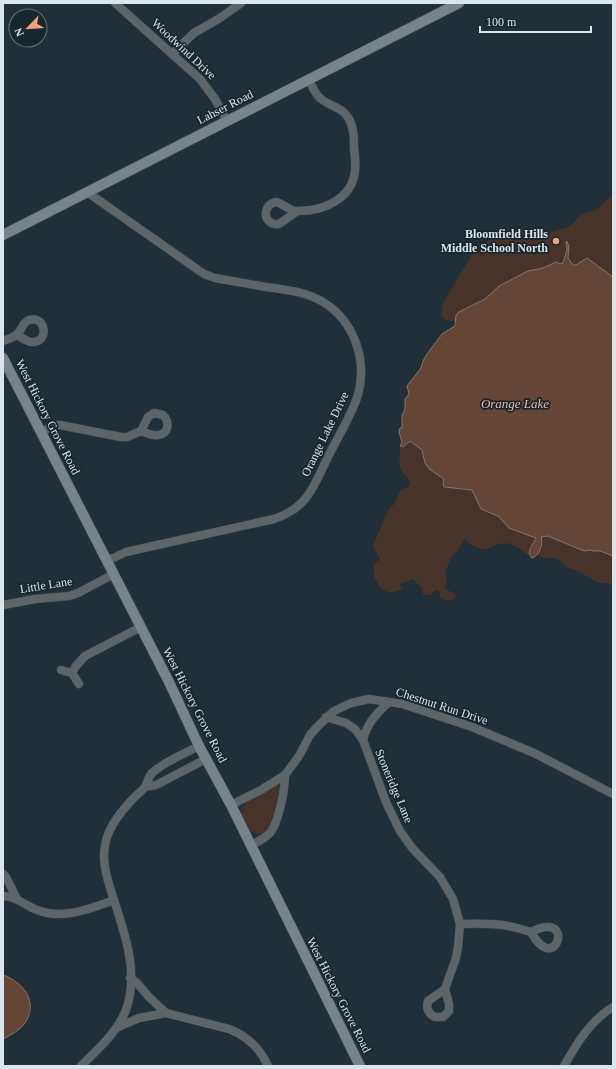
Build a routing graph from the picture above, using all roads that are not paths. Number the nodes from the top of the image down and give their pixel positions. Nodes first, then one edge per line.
1 (115, 3) edge
2 (241, 3) edge
3 (459, 3) edge
4 (172, 54) junction
5 (309, 80) junction
6 (227, 121) junction
7 (87, 192) junction
8 (296, 212) dead end
9 (3, 235) edge
10 (17, 335) dead end
11 (3, 341) edge
12 (3, 358) edge
13 (141, 431) dead end
14 (41, 432) junction
15 (107, 561) junction
16 (114, 574) junction
17 (3, 605) edge
18 (141, 627) junction
19 (61, 670) dead end
20 (72, 672) junction
21 (79, 684) dead end
22 (389, 702) junction
23 (326, 717) junction
24 (362, 740) junction
25 (199, 746) junction
26 (206, 759) junction
27 (285, 775) junction
28 (145, 787) junction
29 (613, 794) edge
30 (231, 805) junction
31 (251, 845) junction
32 (3, 874) edge
33 (3, 896) edge
34 (17, 899) junction
35 (114, 900) junction
36 (460, 924) junction
37 (531, 932) dead end
38 (130, 978) junction
39 (445, 989) dead end
40 (613, 1007) edge
41 (166, 1013) junction
42 (118, 1027) junction
43 (81, 1066) edge
44 (268, 1066) edge
45 (360, 1066) edge
46 (564, 1066) edge

1 - 4 street, Woodwind Drive
2 - 4 street
3 - 5 street, Lahser Road
4 - 6 street, Woodwind Drive
5 - 6 street, Lahser Road
5 - 8 street
6 - 7 street, Lahser Road
7 - 9 street, Lahser Road
7 - 15 street, Orange Lake Drive
10 - 11 street
12 - 14 street, West Hickory Grove Road
13 - 14 street
14 - 15 street, West Hickory Grove Road
15 - 16 street, West Hickory Grove Road
16 - 17 street, Little Lane
16 - 18 street, West Hickory Grove Road
18 - 20 street
18 - 25 street, West Hickory Grove Road
19 - 20 street
20 - 21 street
22 - 23 street, Chestnut Run Drive
22 - 24 street, Stoneridge Lane
22 - 29 street, Chestnut Run Drive
23 - 24 street, Stoneridge Lane
23 - 27 street, Chestnut Run Drive
24 - 36 street, Stoneridge Lane
25 - 26 street, West Hickory Grove Road
25 - 28 street
26 - 28 street
26 - 30 street, West Hickory Grove Road
27 - 30 street, Chestnut Run Drive
27 - 31 street, Chestnut Run Drive
28 - 35 street
30 - 31 street, West Hickory Grove Road
31 - 45 street, West Hickory Grove Road
32 - 34 street
33 - 34 street
34 - 35 street
35 - 38 street
36 - 37 street
36 - 39 street, Stoneridge Lane
38 - 41 street
38 - 42 street
40 - 46 street
41 - 42 street
41 - 44 street
42 - 43 street

